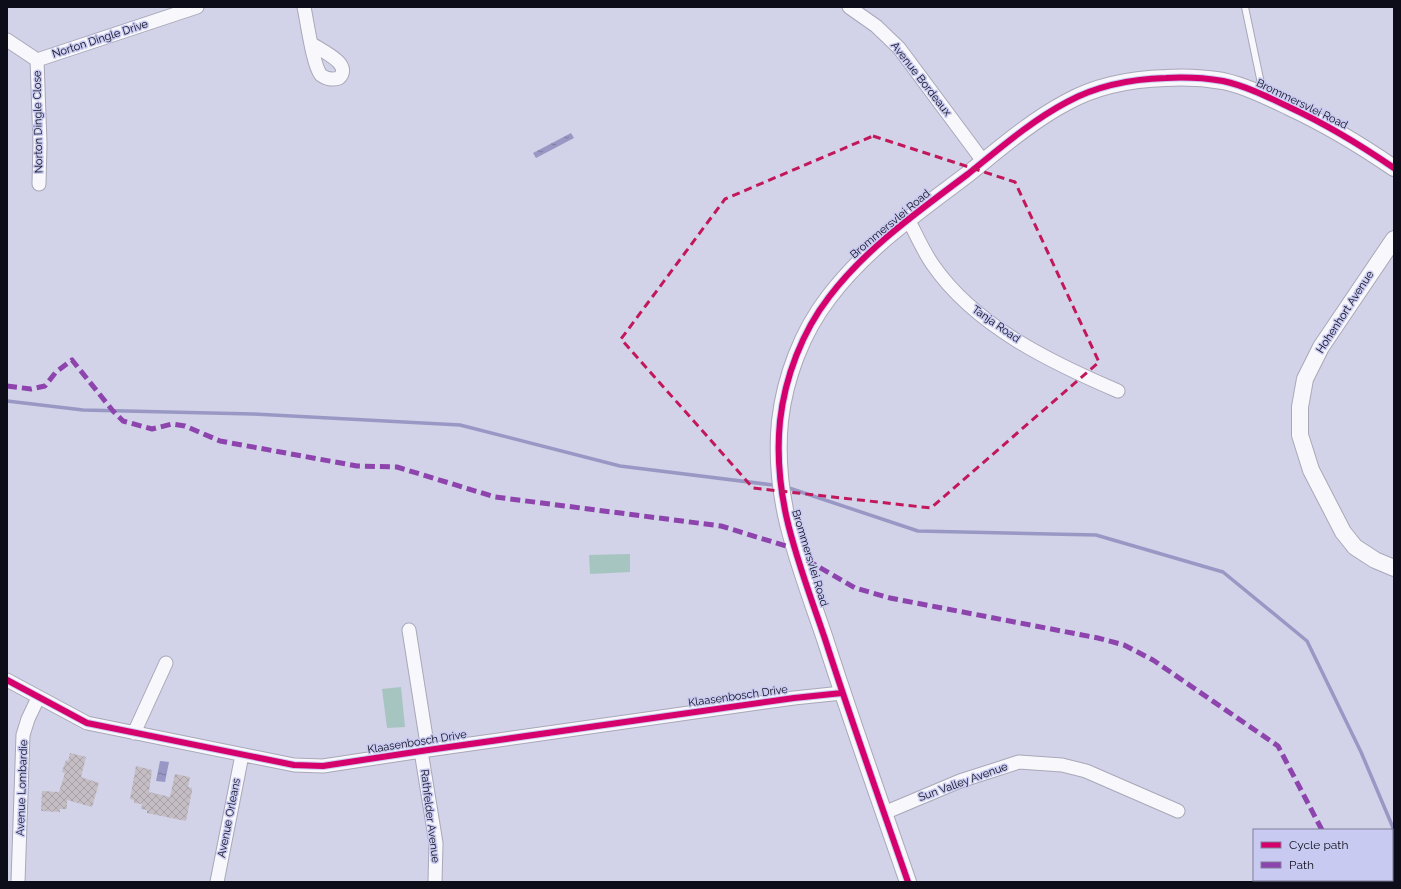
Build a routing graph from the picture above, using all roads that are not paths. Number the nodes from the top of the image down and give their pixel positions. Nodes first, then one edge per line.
1 (196, 7) edge
2 (304, 7) edge
3 (849, 7) edge
4 (1245, 7) edge
5 (7, 40) edge
6 (312, 44) dead end
7 (37, 60) junction
8 (1263, 94) junction
9 (984, 161) junction
10 (1394, 168) edge
11 (40, 184) dead end
12 (908, 219) junction
13 (1394, 239) edge
14 (1118, 391) dead end
15 (1394, 568) edge
16 (409, 630) dead end
17 (166, 663) dead end
18 (7, 680) edge
19 (842, 693) junction
20 (38, 698) junction
21 (134, 733) junction
22 (424, 750) junction
23 (242, 755) junction
24 (1178, 811) dead end
25 (884, 812) junction
26 (18, 882) edge
27 (217, 882) edge
28 (435, 882) edge
29 (908, 882) edge

1 - 7 street, Norton Dingle Drive
2 - 6 street
3 - 9 street, Avenue Bordeaux
4 - 8 lane
5 - 7 street, Norton Dingle Drive
7 - 11 street, Norton Dingle Close
8 - 9 street, Brommersvlei Road
8 - 10 street, Brommersvlei Road
9 - 12 street, Brommersvlei Road
12 - 14 street, Tanja Road
12 - 19 street, Brommersvlei Road
13 - 15 street, Hohenhort Avenue
16 - 22 street, Rathfelder Avenue
17 - 21 street
18 - 20 street, Klaasenbosch Drive
19 - 22 street, Klaasenbosch Drive
19 - 25 street, Brommersvlei Road
20 - 21 street, Klaasenbosch Drive
20 - 26 street, Avenue Lombardie
21 - 23 street, Klaasenbosch Drive
22 - 23 street, Klaasenbosch Drive
22 - 28 street, Rathfelder Avenue
23 - 27 street, Avenue Orleans
24 - 25 street, Sun Valley Avenue
25 - 29 street, Brommersvlei Road

